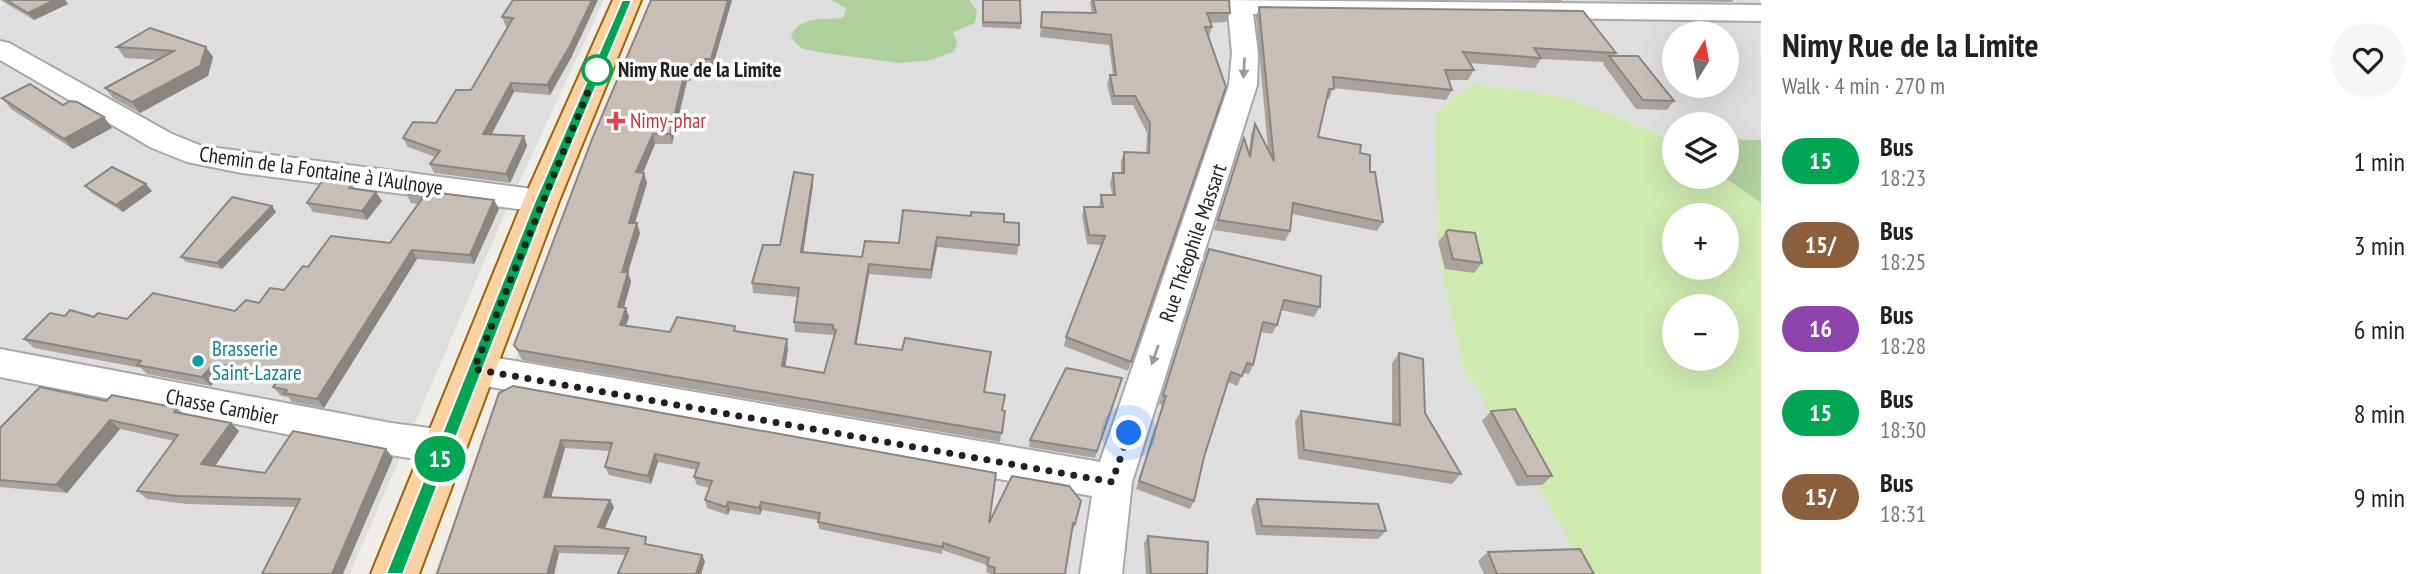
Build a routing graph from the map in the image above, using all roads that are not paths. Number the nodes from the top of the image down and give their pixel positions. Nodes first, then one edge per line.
1 (627, 0) edge
2 (1239, 3) edge
3 (1761, 13) edge
4 (0, 49) edge
5 (541, 201) junction
6 (0, 363) edge
7 (474, 369) junction
8 (445, 447) junction
9 (1112, 482) junction
10 (395, 574) edge
11 (1101, 574) edge

1 - 5 main road
2 - 3 street
2 -> 9 street, Rue Théophile Massart
4 - 5 street, Chemin de la Fontaine à l'Aulnoye
5 - 7 main road
6 - 8 street, Chasse Cambier
7 - 8 main road
7 - 9 street
8 - 10 main road
9 - 11 street, Rue Théophile Massart

